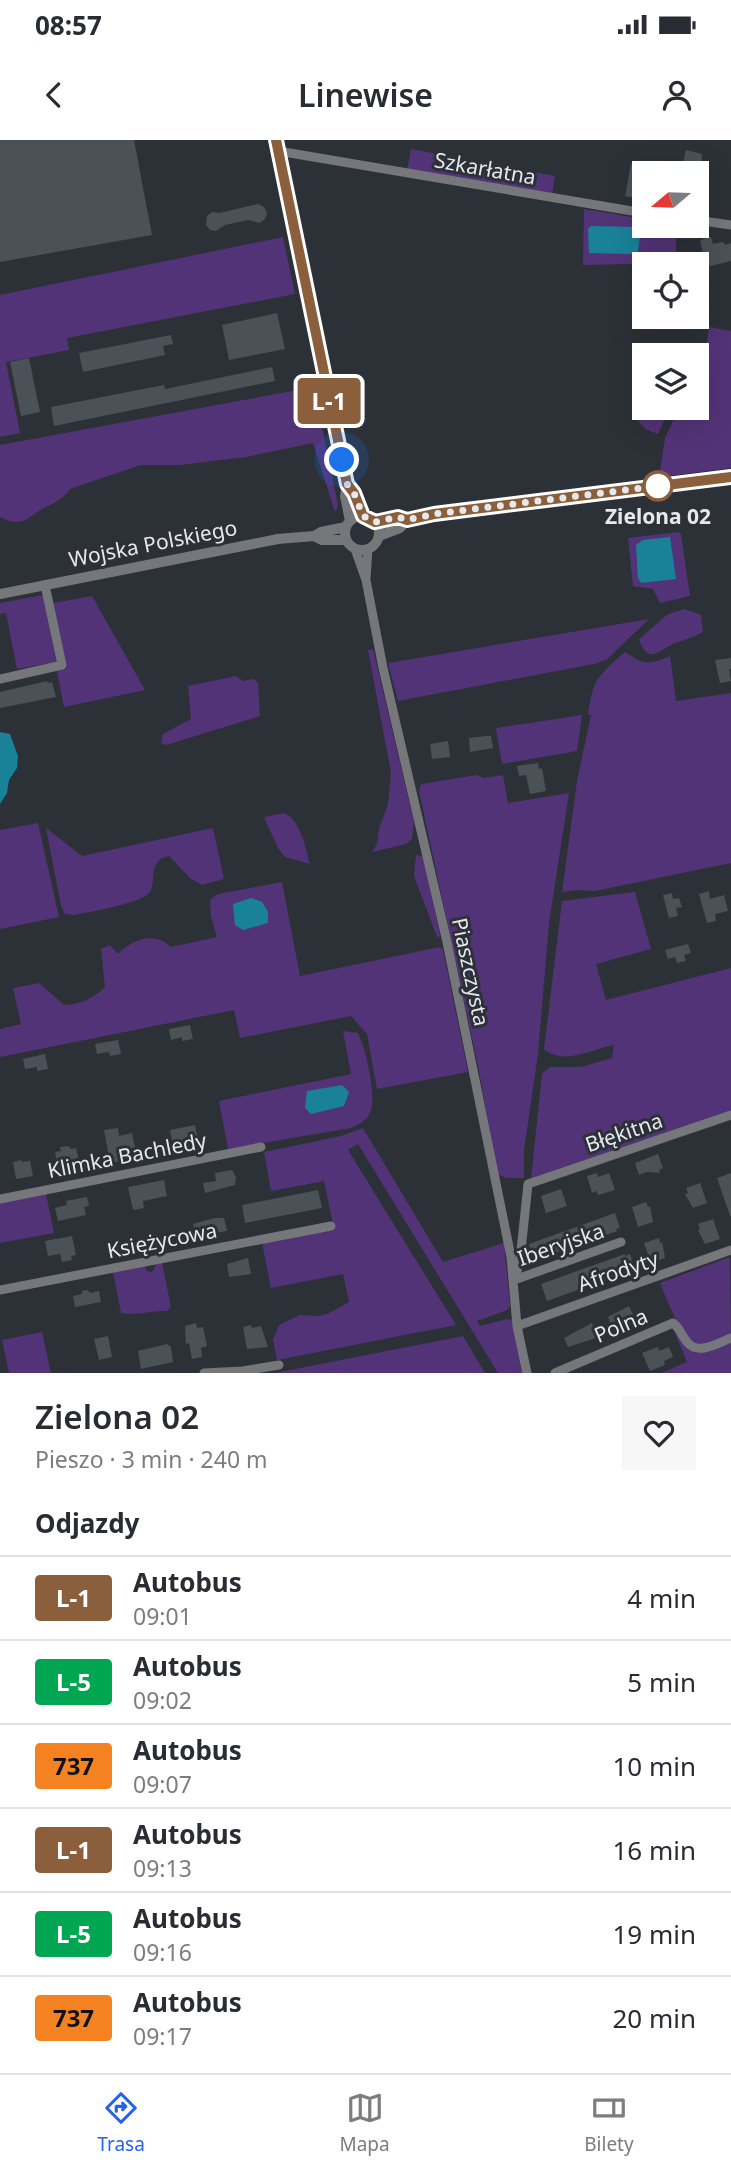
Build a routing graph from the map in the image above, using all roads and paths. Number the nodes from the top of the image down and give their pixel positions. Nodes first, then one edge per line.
1 (277, 145) edge
2 (632, 211) edge
3 (709, 222) edge
4 (731, 225) edge
5 (731, 477) edge
6 (347, 484) junction
7 (363, 516) junction
8 (407, 520) junction
9 (375, 522) junction
10 (348, 524) junction
11 (314, 536) junction
12 (379, 536) junction
13 (346, 540) junction
14 (355, 549) junction
15 (368, 549) junction
16 (366, 580) junction
17 (45, 585) junction
18 (0, 594) edge
19 (0, 679) edge
20 (731, 1115) edge
21 (261, 1147) dead end
22 (0, 1199) edge
23 (331, 1226) dead end
24 (621, 1242) dead end
25 (731, 1250) edge
26 (514, 1280) junction
27 (0, 1290) edge
28 (517, 1326) junction
29 (731, 1338) edge
30 (279, 1365) dead end
31 (204, 1373) edge
32 (527, 1373) edge
33 (555, 1373) edge

1 - 2 street, Szkarłatna
1 - 6 street
3 - 4 street
5 - 8 street
6 - 7 street
6 - 10 street
7 - 9 street
7 - 10 street
8 - 9 street
8 - 12 street
9 - 12 street
10 - 11 street, Wojska Polskiego
10 - 13 street
11 - 13 street, Wojska Polskiego
11 - 17 street, Wojska Polskiego
12 - 15 street
13 - 14 street
14 - 15 street
14 - 16 street, Piaszczysta
15 - 16 street, Piaszczysta
16 - 26 street, Piaszczysta
17 - 18 street, Wojska Polskiego
17 - 19 street
20 - 26 street, Błękitna
21 - 22 street, Klimka Bachledy
23 - 27 street, Księżycowa
24 - 26 street, Iberyjska
25 - 28 street, Afrodyty
26 - 28 street, Piaszczysta
28 - 32 street, Piaszczysta
29 - 33 street, Polna
30 - 31 street

